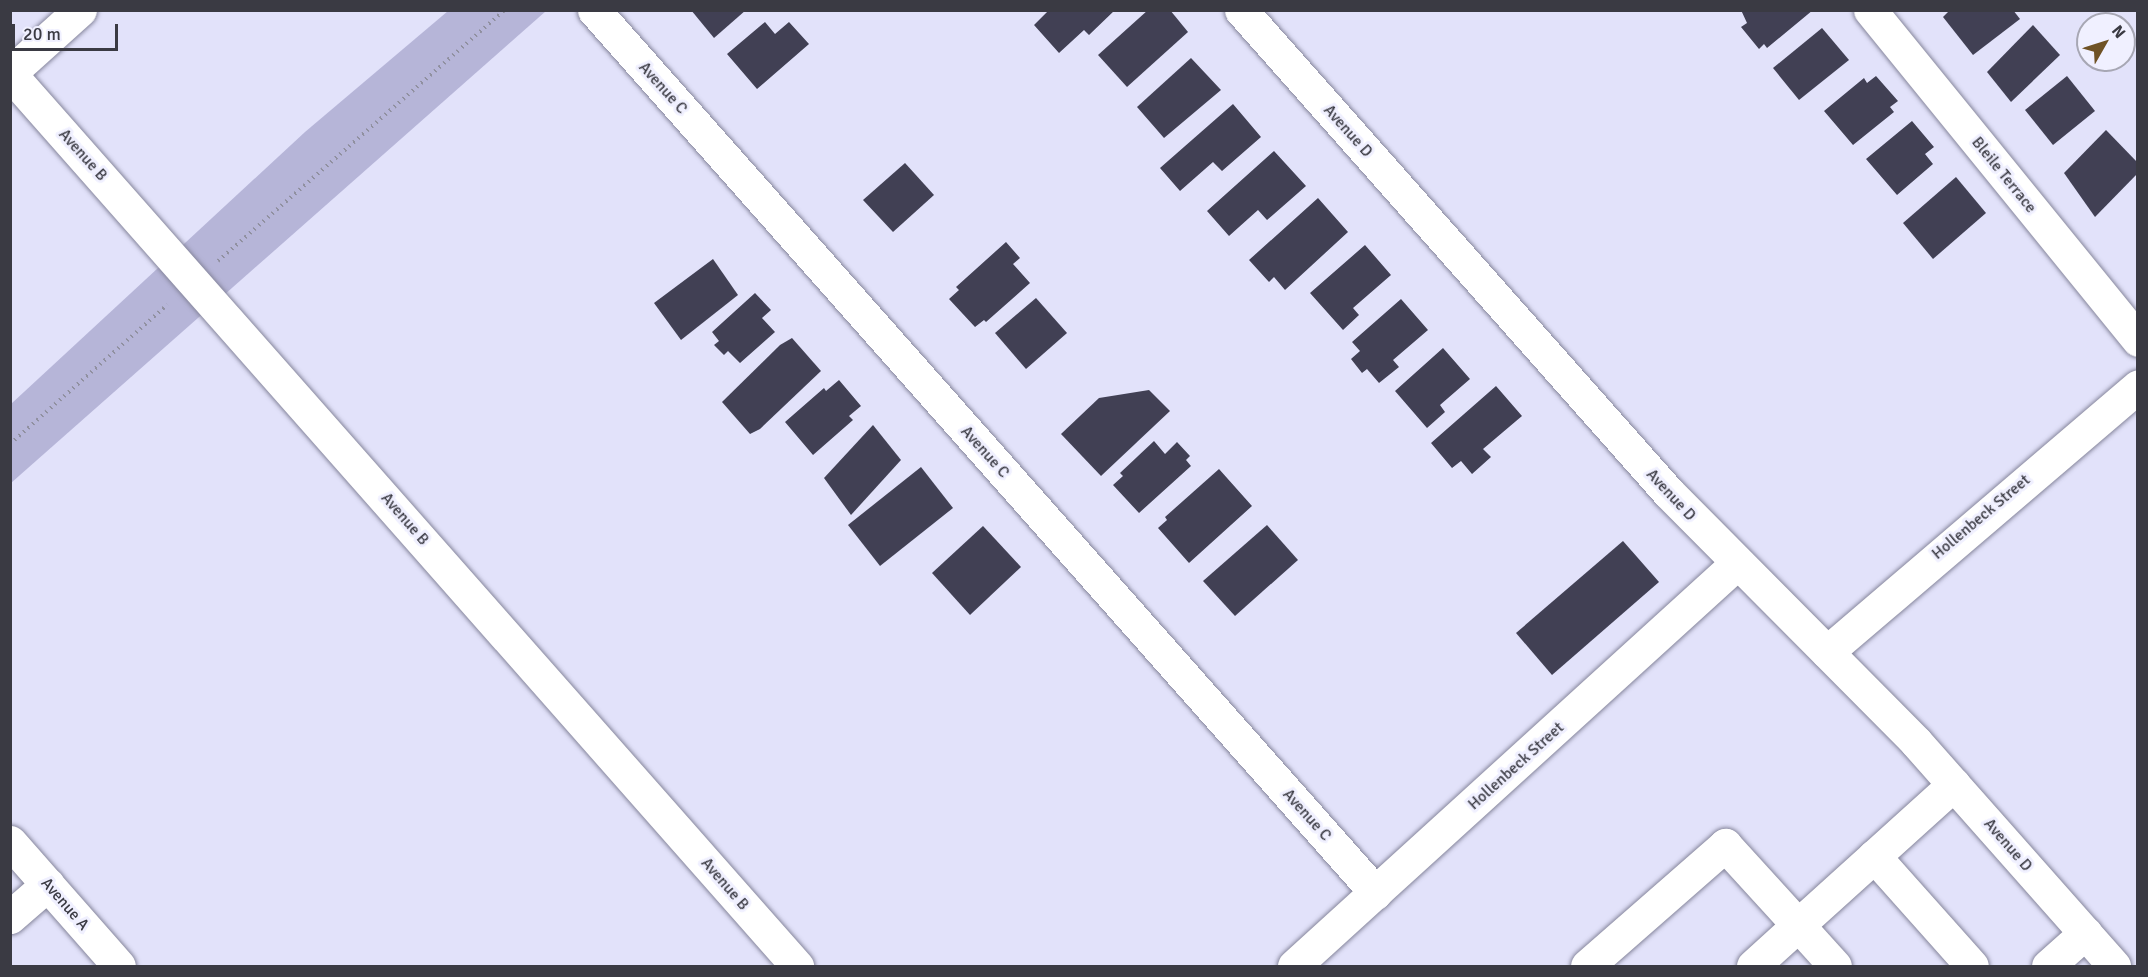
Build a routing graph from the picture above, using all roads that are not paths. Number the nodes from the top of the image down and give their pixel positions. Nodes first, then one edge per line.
1 (80, 10) edge
2 (594, 10) edge
3 (1241, 10) edge
4 (1870, 10) edge
5 (10, 73) edge
6 (2138, 340) edge
7 (2138, 386) edge
8 (1737, 563) junction
9 (1827, 652) junction
10 (1954, 783) junction
11 (10, 842) edge
12 (1874, 856) junction
13 (48, 884) junction
14 (1376, 893) junction
15 (10, 917) edge
16 (1797, 925) junction
17 (2085, 933) junction
18 (119, 966) edge
19 (797, 966) edge
20 (1294, 966) edge
21 (1587, 966) edge
22 (1753, 966) edge
23 (1835, 966) edge
24 (1972, 966) edge
25 (2048, 966) edge
26 (2114, 966) edge

1 - 5 street
2 - 14 street, Avenue C
3 - 8 street, Avenue D
4 - 6 street, Bleile Terrace
5 - 19 street, Avenue B
7 - 9 street, Hollenbeck Street
8 - 9 street, Avenue D
8 - 14 street, Hollenbeck Street
9 - 10 street, Avenue D
10 - 12 street
10 - 17 street, Avenue D
11 - 13 street, Avenue A
12 - 16 street
12 - 24 street
13 - 15 street
13 - 18 street, Avenue A
14 - 20 street, Hollenbeck Street
16 - 21 street
16 - 22 street
16 - 23 street
17 - 25 street
17 - 26 street, Avenue D

